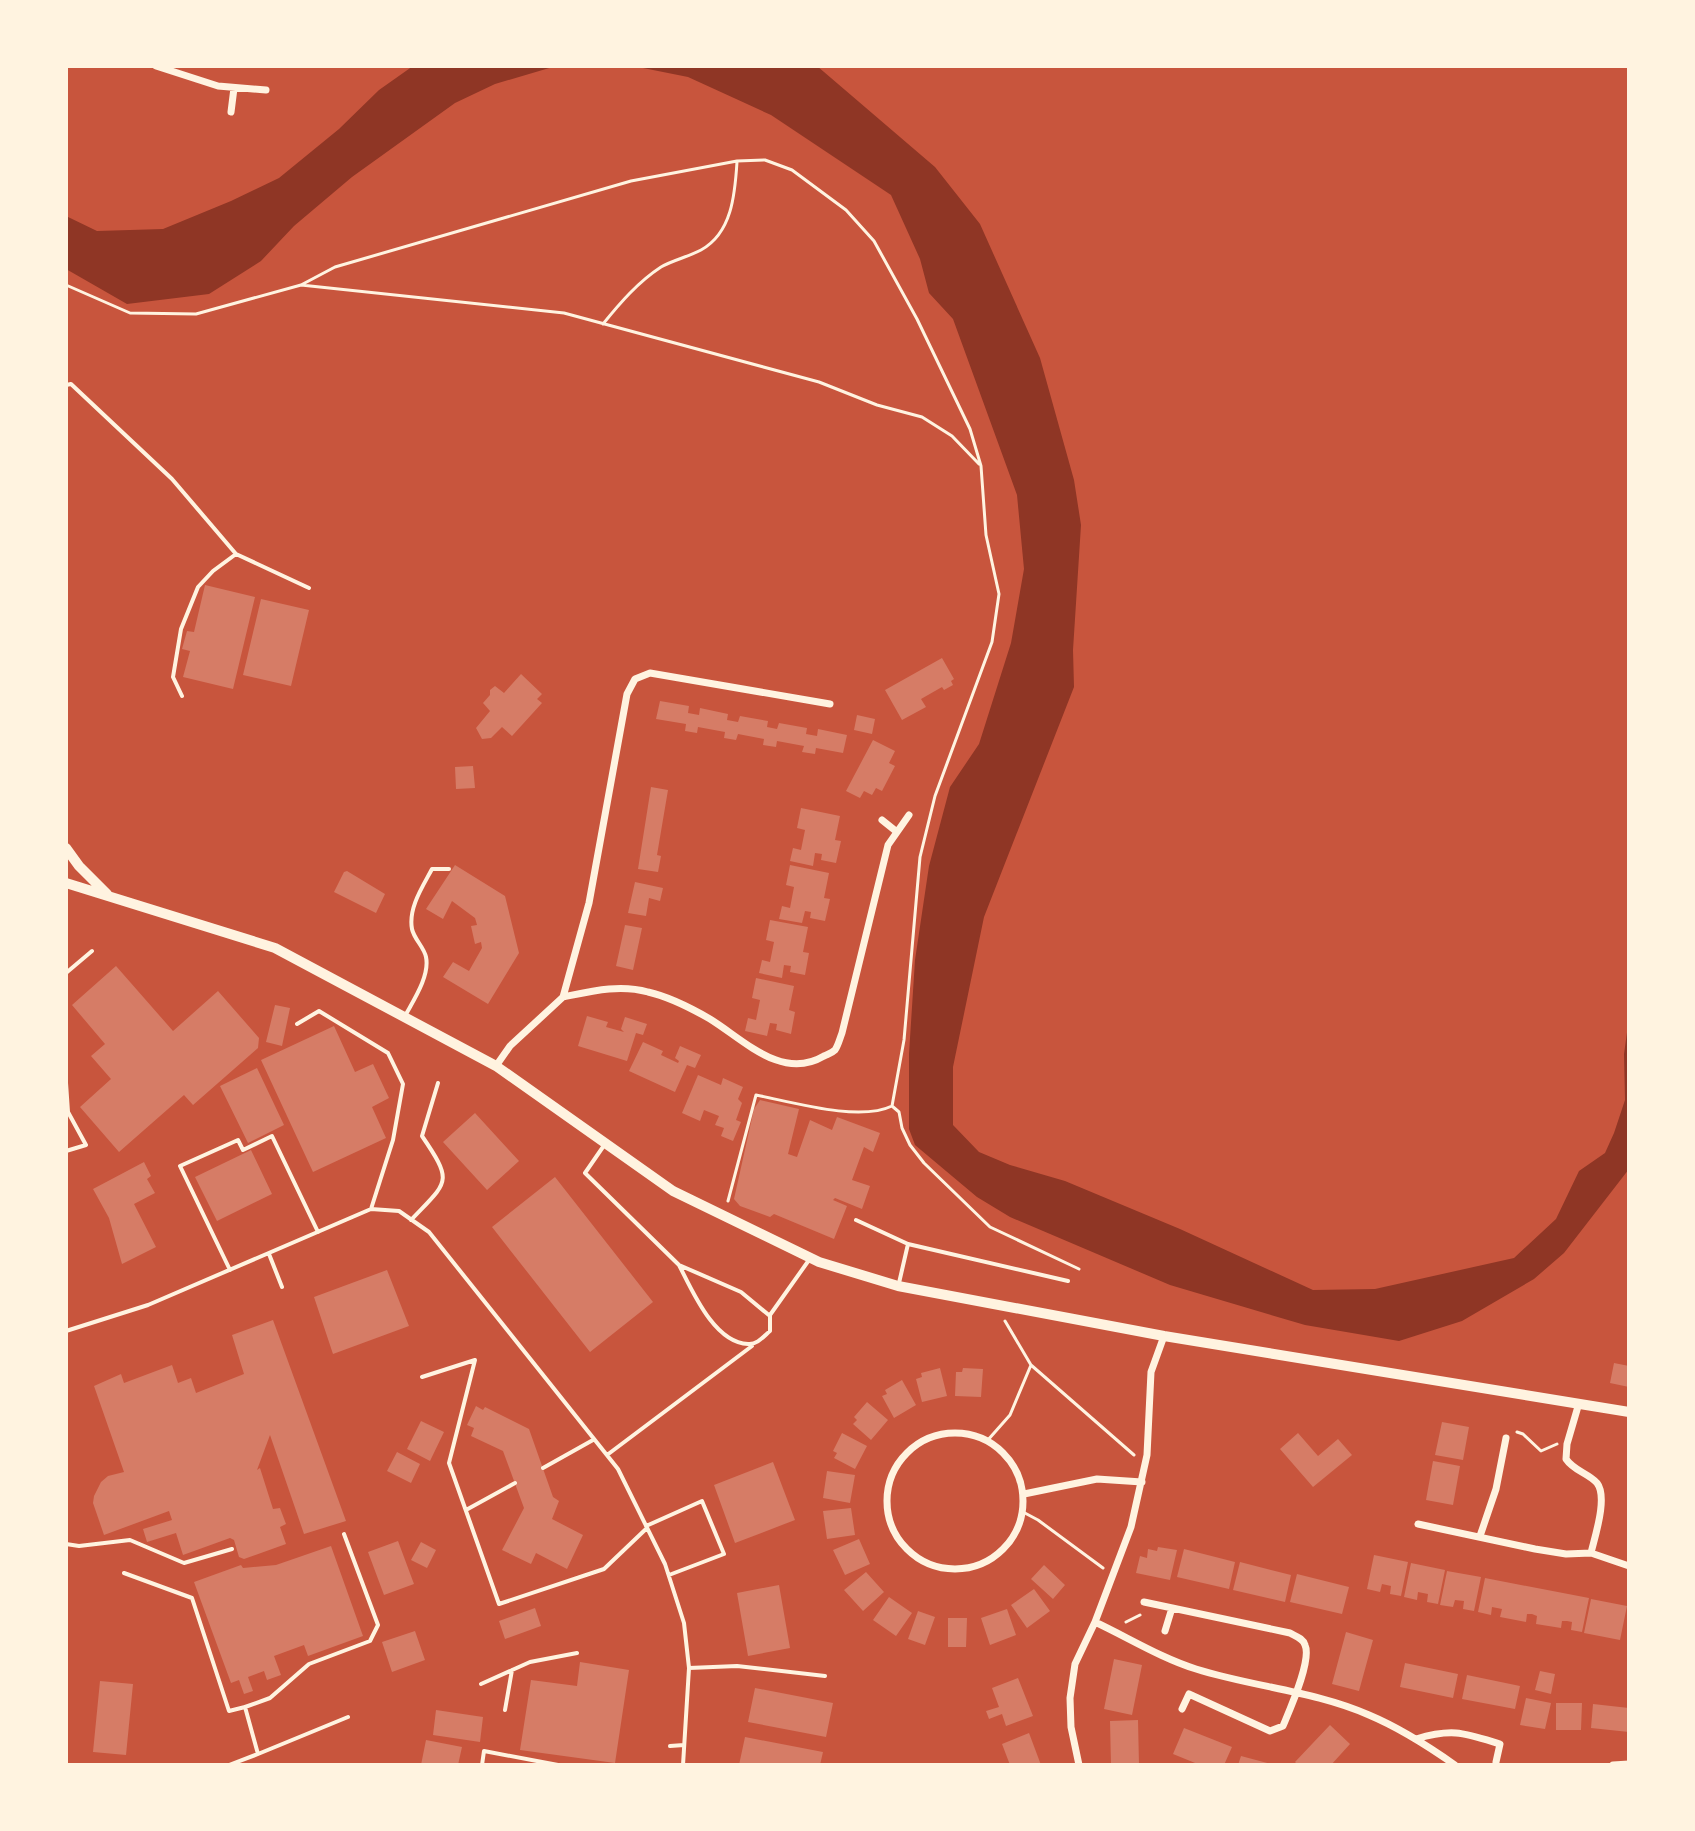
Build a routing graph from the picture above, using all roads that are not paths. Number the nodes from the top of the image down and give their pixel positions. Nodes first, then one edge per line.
1 (156, 66) edge
2 (234, 88) junction
3 (266, 90) dead end
4 (231, 112) dead end
5 (66, 385) edge
6 (236, 554) junction
7 (309, 588) dead end
8 (182, 696) dead end
9 (830, 704) dead end
10 (909, 815) dead end
11 (882, 820) dead end
12 (897, 832) junction
13 (66, 848) edge
14 (449, 869) dead end
15 (66, 883) edge
16 (111, 898) junction
17 (92, 951) dead end
18 (66, 973) edge
19 (563, 997) junction
20 (405, 1017) junction
21 (297, 1024) dead end
22 (496, 1066) junction
23 (66, 1083) edge
24 (438, 1083) dead end
25 (605, 1144) junction
26 (66, 1151) edge
27 (371, 1209) junction
28 (411, 1220) junction
29 (856, 1220) dead end
30 (318, 1232) junction
31 (908, 1244) junction
32 (269, 1254) junction
33 (810, 1258) junction
34 (679, 1265) junction
35 (230, 1270) junction
36 (1068, 1281) dead end
37 (898, 1286) junction
38 (282, 1287) dead end
39 (770, 1316) junction
40 (66, 1331) edge
41 (1164, 1336) junction
42 (759, 1341) junction
43 (422, 1377) dead end
44 (1579, 1403) junction
45 (1629, 1412) edge
46 (1508, 1434) road end
47 (594, 1439) junction
48 (1503, 1451) junction
49 (1515, 1453) dead end
50 (607, 1455) junction
51 (543, 1468) dead end
52 (1142, 1482) junction
53 (515, 1483) dead end
54 (1024, 1494) junction
55 (466, 1510) junction
56 (1418, 1524) dead end
57 (646, 1527) junction
58 (344, 1534) dead end
59 (1480, 1536) junction
60 (66, 1544) edge
61 (232, 1549) dead end
62 (1591, 1553) junction
63 (1629, 1566) edge
64 (124, 1573) dead end
65 (668, 1576) junction
66 (1144, 1602) dead end
67 (1172, 1608) junction
68 (1095, 1622) junction
69 (1165, 1631) dead end
70 (577, 1653) dead end
71 (689, 1668) junction
72 (512, 1670) junction
73 (825, 1676) dead end
74 (481, 1684) dead end
75 (1294, 1694) junction
76 (245, 1707) junction
77 (1182, 1709) dead end
78 (505, 1710) dead end
79 (348, 1717) dead end
80 (1416, 1739) junction
81 (684, 1745) junction
82 (670, 1746) dead end
83 (258, 1754) junction
84 (1496, 1762) dead end
85 (1629, 1764) edge
86 (229, 1765) edge
87 (482, 1765) edge
88 (558, 1765) edge
89 (683, 1765) edge
90 (1079, 1765) edge
91 (1455, 1765) edge
92 (1613, 1765) edge

1 - 2 street
2 - 3 street
2 - 4 street
5 - 6 lane
6 - 7 lane
6 - 8 lane
9 - 19 street
10 - 12 street
11 - 12 street
12 - 19 street
13 - 16 main road
14 - 20 lane
15 - 16 main road
16 - 20 main road
17 - 18 lane
19 - 22 street
20 - 22 main road
21 - 27 lane
22 - 25 main road
23 - 26 lane
24 - 28 lane
25 - 33 main road
25 - 34 lane
27 - 28 lane
27 - 30 lane
28 - 47 lane
29 - 31 lane
30 - 32 lane
30 - 35 lane
31 - 36 lane
31 - 37 lane
32 - 35 lane
32 - 38 lane
33 - 37 main road
33 - 39 lane
34 - 39 lane
34 - 42 lane
35 - 40 lane
37 - 41 main road
39 - 42 lane
41 - 44 main road
41 - 52 street
42 - 50 lane
43 - 55 lane
44 - 45 main road
44 - 62 street
46 - 48 street
47 - 50 lane
47 - 51 lane
48 - 49 street
48 - 59 street
50 - 57 lane
52 - 54 street
52 - 68 street
53 - 55 lane
54 - 54 street
55 - 57 lane
56 - 59 street
57 - 65 lane
57 - 65 lane
58 - 76 lane
59 - 62 street
60 - 61 lane
62 - 63 street
64 - 76 lane
65 - 71 lane
66 - 67 street
67 - 69 street
67 - 75 street
68 - 75 street
68 - 90 street
70 - 72 lane
71 - 73 lane
71 - 81 lane
72 - 74 lane
72 - 78 lane
75 - 77 street
75 - 80 street
76 - 83 lane
79 - 83 lane
80 - 84 street
80 - 91 street
81 - 82 lane
81 - 89 lane
83 - 86 lane
85 - 92 street
87 - 88 lane

